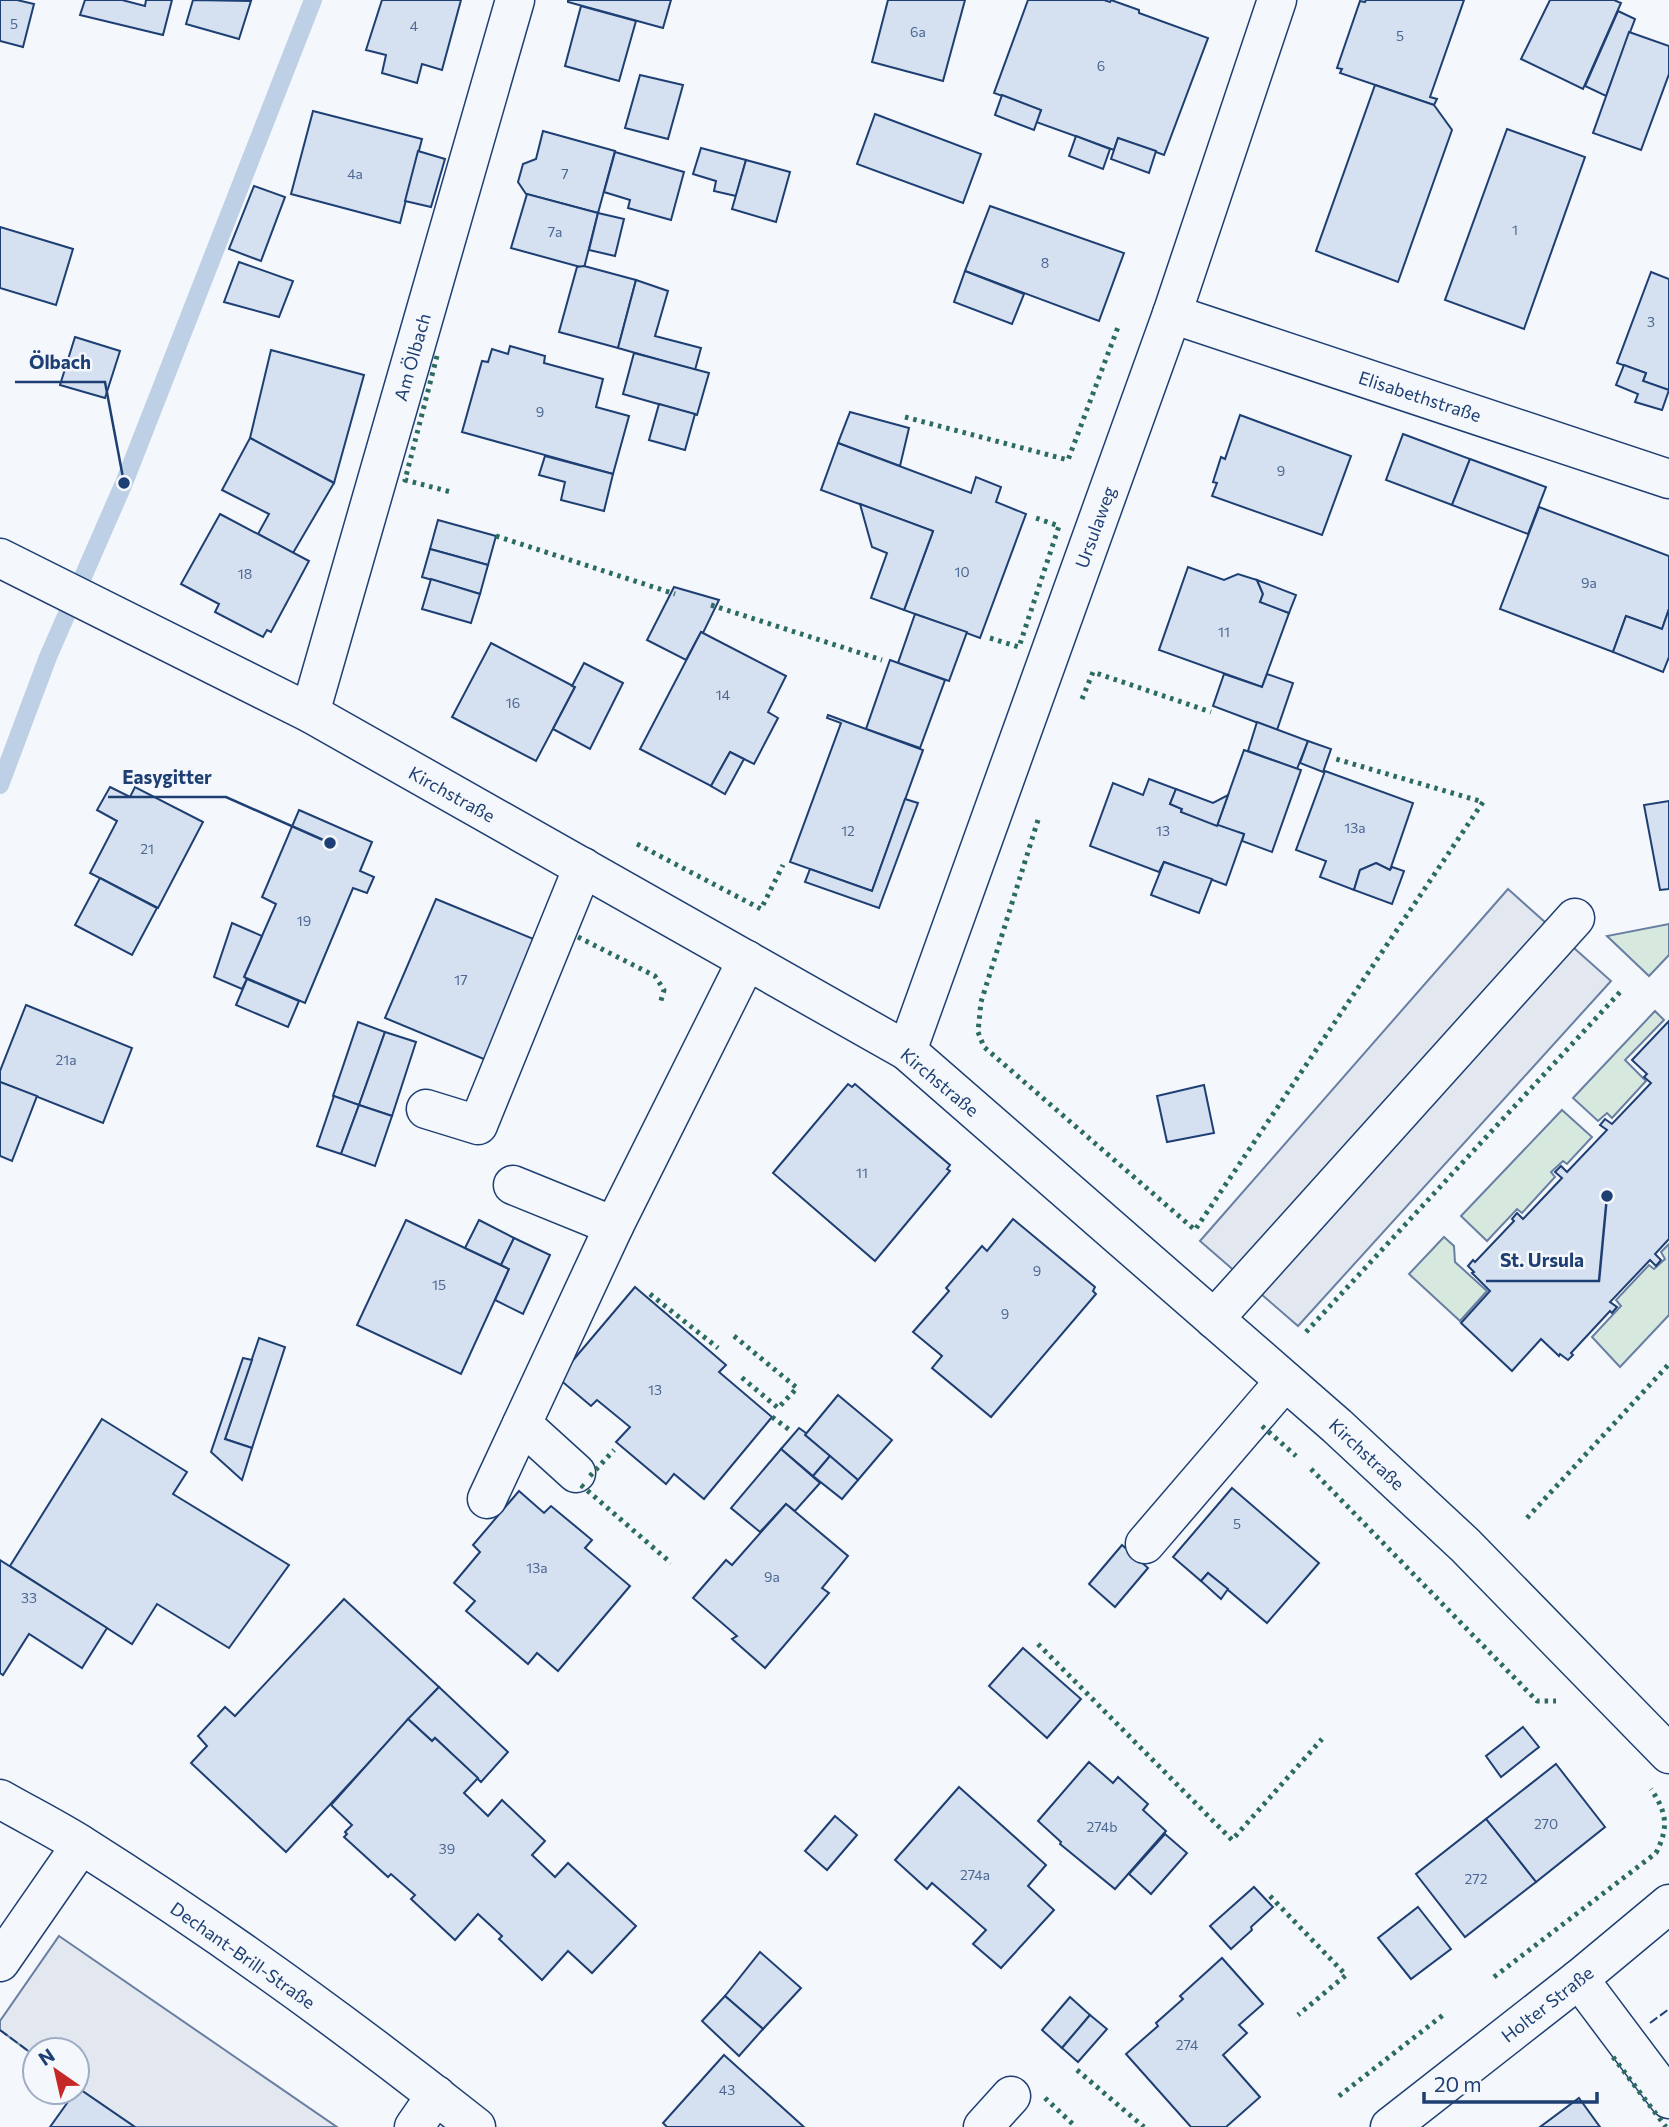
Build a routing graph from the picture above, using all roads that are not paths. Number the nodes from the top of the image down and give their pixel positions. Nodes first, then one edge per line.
1 (515, 0) edge
2 (1278, 0) edge
3 (1172, 313) junction
4 (1669, 480) edge
5 (0, 558) edge
6 (310, 713) junction
7 (583, 867) junction
8 (1575, 918) dead end
9 (747, 960) junction
10 (907, 1051) junction
11 (426, 1110) dead end
12 (513, 1185) dead end
13 (614, 1226) junction
14 (1214, 1319) junction
15 (1285, 1381) junction
16 (522, 1424) junction
17 (576, 1473) dead end
18 (487, 1499) dead end
19 (1144, 1544) dead end
20 (1669, 1754) edge
21 (0, 1799) edge
22 (80, 1845) junction
23 (1669, 1905) edge
24 (0, 1962) edge
25 (1579, 1979) junction
26 (436, 2095) junction
27 (1011, 2096) dead end
28 (1669, 2099) edge
29 (414, 2127) edge
30 (476, 2127) edge
31 (983, 2127) edge
32 (1390, 2127) edge

1 - 6 street, Am Ölbach
2 - 3 street, Ursulaweg
3 - 4 street, Elisabethstraße
3 - 10 street, Ursulaweg
5 - 6 street, Kirchstraße
6 - 7 street, Kirchstraße
7 - 9 street, Kirchstraße
7 - 11 street
8 - 14 street
9 - 10 street, Kirchstraße
9 - 13 street
10 - 14 street, Kirchstraße
12 - 13 street
13 - 16 street
14 - 15 street, Kirchstraße
15 - 19 street
15 - 20 street, Kirchstraße
16 - 17 street
16 - 18 street
21 - 22 street, Dechant-Brill-Straße
22 - 24 street
22 - 26 street, Dechant-Brill-Straße
23 - 25 street, Holter Straße
25 - 28 street
25 - 32 street, Holter Straße
26 - 29 street
26 - 30 street, Dechant-Brill-Straße
27 - 31 street

